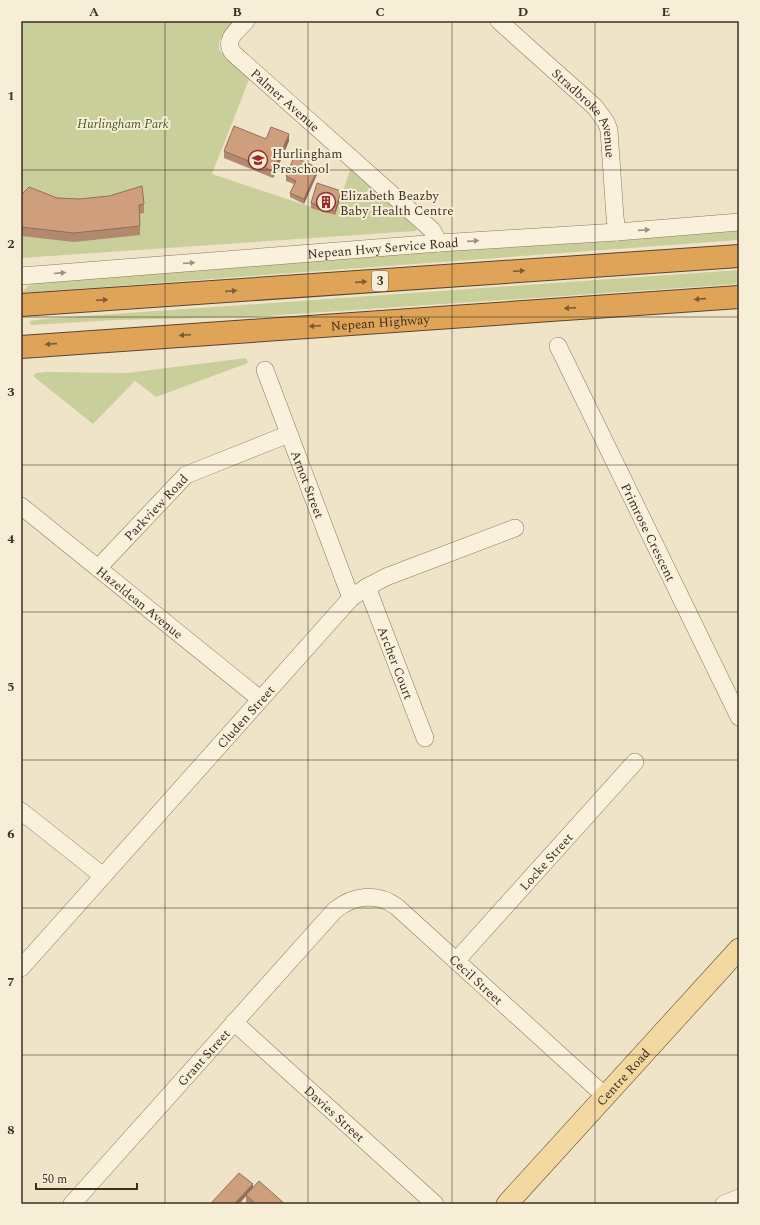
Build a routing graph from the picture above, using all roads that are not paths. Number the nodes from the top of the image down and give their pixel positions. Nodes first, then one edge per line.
1 (246, 21) edge
2 (499, 21) edge
3 (739, 222) edge
4 (617, 232) junction
5 (439, 243) junction
6 (739, 256) edge
7 (23, 278) edge
8 (739, 297) edge
9 (21, 305) edge
10 (558, 346) dead end
11 (21, 347) edge
12 (265, 370) dead end
13 (289, 434) junction
14 (21, 506) edge
15 (515, 528) dead end
16 (98, 568) junction
17 (367, 587) junction
18 (351, 598) junction
19 (260, 699) junction
20 (739, 717) edge
21 (425, 738) dead end
22 (635, 762) dead end
23 (21, 811) edge
24 (102, 876) junction
25 (335, 910) joint
26 (739, 949) edge
27 (456, 961) junction
28 (21, 968) edge
29 (234, 1022) junction
30 (606, 1096) junction
31 (739, 1198) edge
32 (72, 1204) edge
33 (435, 1204) edge
34 (508, 1204) edge
35 (724, 1204) edge

1 - 5 street, Palmer Avenue
2 - 4 street, Stradbroke Avenue
4 -> 3 street, Nepean Hwy Service Road
5 -> 4 street, Nepean Hwy Service Road
7 -> 5 street, Nepean Hwy Service Road
9 -> 6 highway, 3
8 -> 11 highway, Nepean Highway
10 - 20 street, Primrose Crescent
12 - 13 street, Arnot Street
13 - 16 street, Parkview Road
13 - 18 street, Arnot Street
14 - 16 street, Hazeldean Avenue
15 - 17 street, Cluden Street
16 - 19 street, Hazeldean Avenue
17 - 18 street, Cluden Street
17 - 21 street, Archer Court
18 - 19 street, Cluden Street
19 - 24 street, Cluden Street
22 - 27 street, Locke Street
23 - 24 street
24 - 28 street, Cluden Street
25 - 27 street, Cecil Street
25 - 29 street, Grant Street
26 - 30 main road, Centre Road
27 - 30 street, Cecil Street
29 - 32 street, Grant Street
29 - 33 street, Davies Street
30 - 34 main road, Centre Road
31 - 35 street

